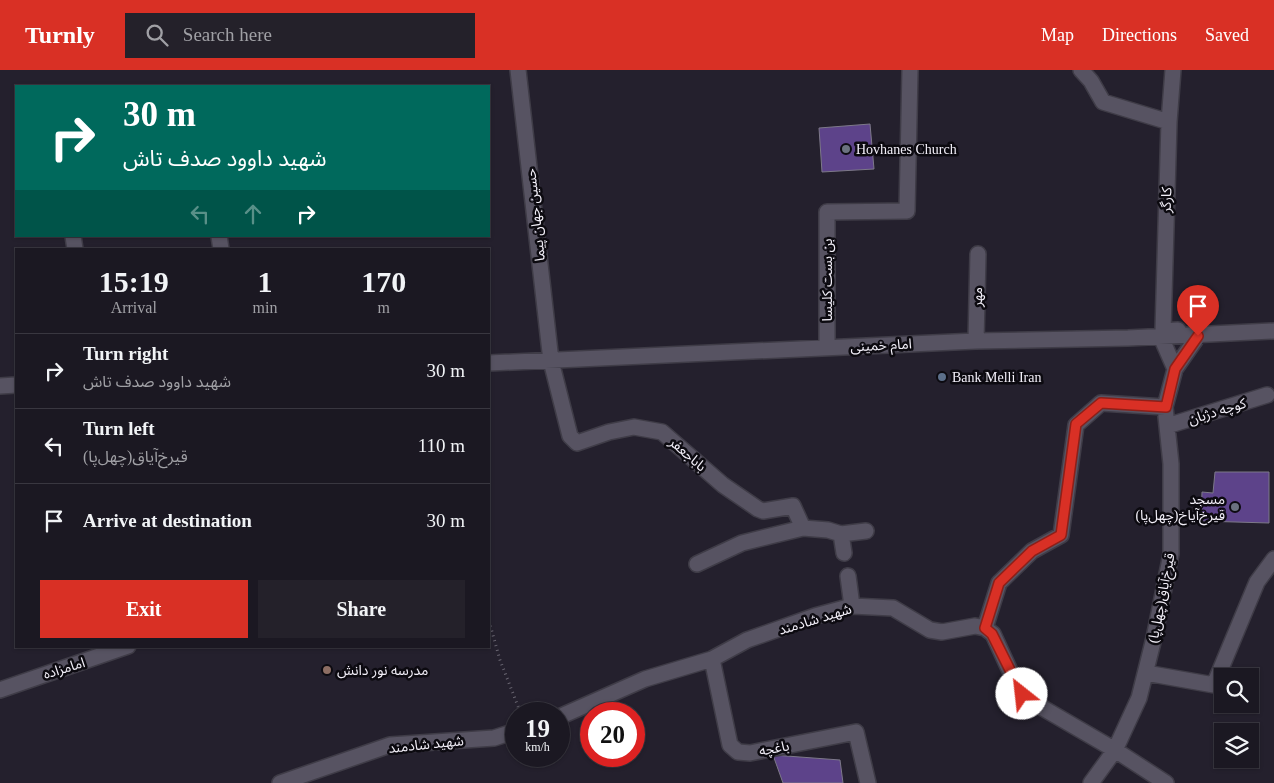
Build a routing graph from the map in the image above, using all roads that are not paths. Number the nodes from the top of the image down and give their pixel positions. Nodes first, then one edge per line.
1 (518, 70) edge
2 (910, 70) edge
3 (1081, 70) edge
4 (1174, 70) edge
5 (1169, 122) junction
6 (978, 254) dead end
7 (1274, 330) edge
8 (1162, 334) junction
9 (1198, 336) junction
10 (976, 341) junction
11 (827, 348) junction
12 (551, 360) junction
13 (490, 363) edge
14 (1175, 369) junction
15 (15, 385) edge
16 (0, 386) edge
17 (1266, 395) dead end
18 (1166, 407) junction
19 (1168, 426) junction
20 (803, 528) junction
21 (866, 532) dead end
22 (840, 534) junction
23 (844, 553) dead end
24 (1274, 559) edge
25 (697, 564) dead end
26 (848, 576) dead end
27 (852, 606) junction
28 (985, 628) junction
29 (122, 648) edge
30 (712, 659) junction
31 (1146, 673) junction
32 (0, 690) edge
33 (570, 711) edge
34 (505, 734) edge
35 (1115, 750) junction
36 (280, 783) edge
37 (868, 783) edge
38 (1091, 783) edge
39 (1166, 783) edge

1 - 12 street, حسین جهان پیما
2 - 11 street, بن بست کلیسا
3 - 5 street
4 - 5 street, کارگر
5 - 8 street, کارگر
6 - 10 street, مهر
7 - 8 street, امام خمینی
7 - 9 street, امام خمینی
8 - 9 street, امام خمینی
8 - 10 street, امام خمینی
8 - 14 street
9 - 14 street, قیرخ‌آیاق(چهل‌پا)
10 - 11 street, امام خمینی
11 - 12 street, امام خمینی
12 - 13 street, امام خمینی
12 - 20 street, باباجعفر
14 - 18 street, قیرخ‌آیاق(چهل‌پا)
15 - 16 street
17 - 19 street, کوچه دژبان
18 - 19 street, قیرخ‌آیاق(چهل‌پا)
18 - 28 street
19 - 31 street, قیرخ‌آیاق(چهل‌پا)
20 - 22 street
20 - 25 street
21 - 22 street
22 - 23 street
24 - 31 street
26 - 27 street
27 - 28 street, شهید شادمند
27 - 30 street, شهید شادمند
28 - 35 street
29 - 32 street, امامزاده
30 - 33 street, شهید شادمند
30 - 37 street, باغچه
31 - 35 street, قیرخ‌آیاق(چهل‌پا)
34 - 36 street, شهید شادمند
35 - 38 street, قیرخ‌آیاق(چهل‌پا)
35 - 39 street

